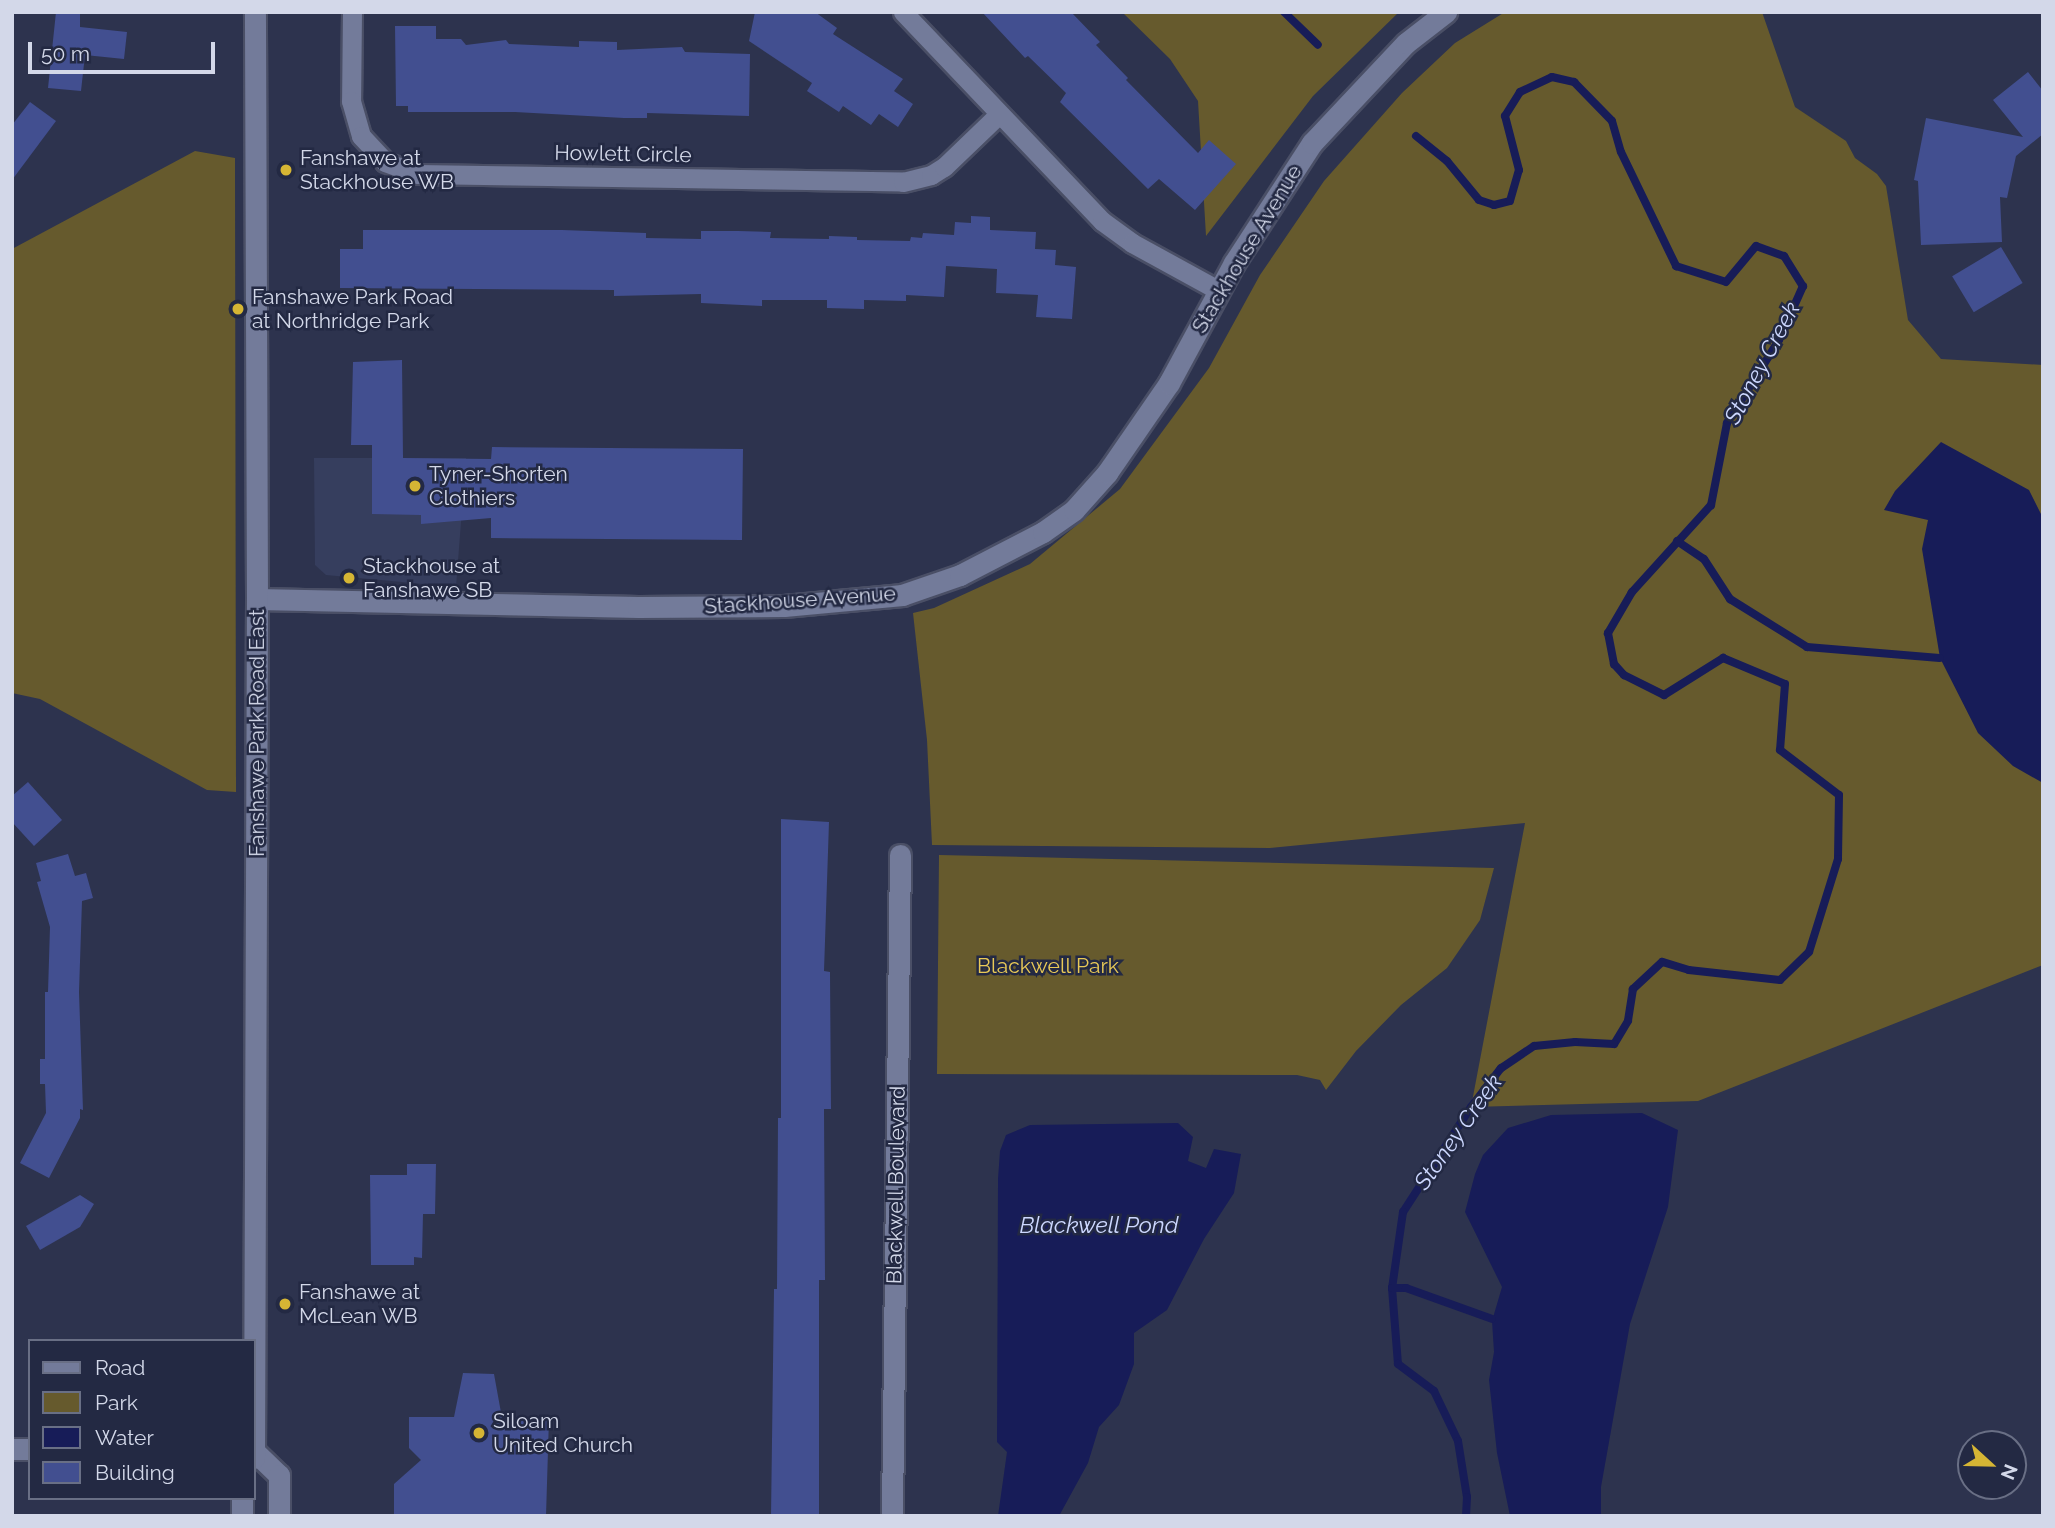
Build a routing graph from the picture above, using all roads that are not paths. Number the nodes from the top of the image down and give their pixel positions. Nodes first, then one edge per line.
1 (255, 12) edge
2 (352, 12) edge
3 (903, 12) edge
4 (1446, 12) edge
5 (999, 114) junction
6 (1218, 290) junction
7 (257, 598) junction
8 (900, 855) dead end
9 (255, 1339) edge
10 (256, 1455) edge
11 (279, 1516) edge
12 (892, 1516) edge

1 - 7 street, Fanshawe Park Road East
2 - 5 street, Howlett Circle
3 - 5 street
4 - 6 street, Stackhouse Avenue
5 - 6 street
6 - 7 street, Stackhouse Avenue
7 - 9 street, Fanshawe Park Road East
8 - 12 street, Blackwell Boulevard
10 - 11 street, Fanshawe Park Road East

